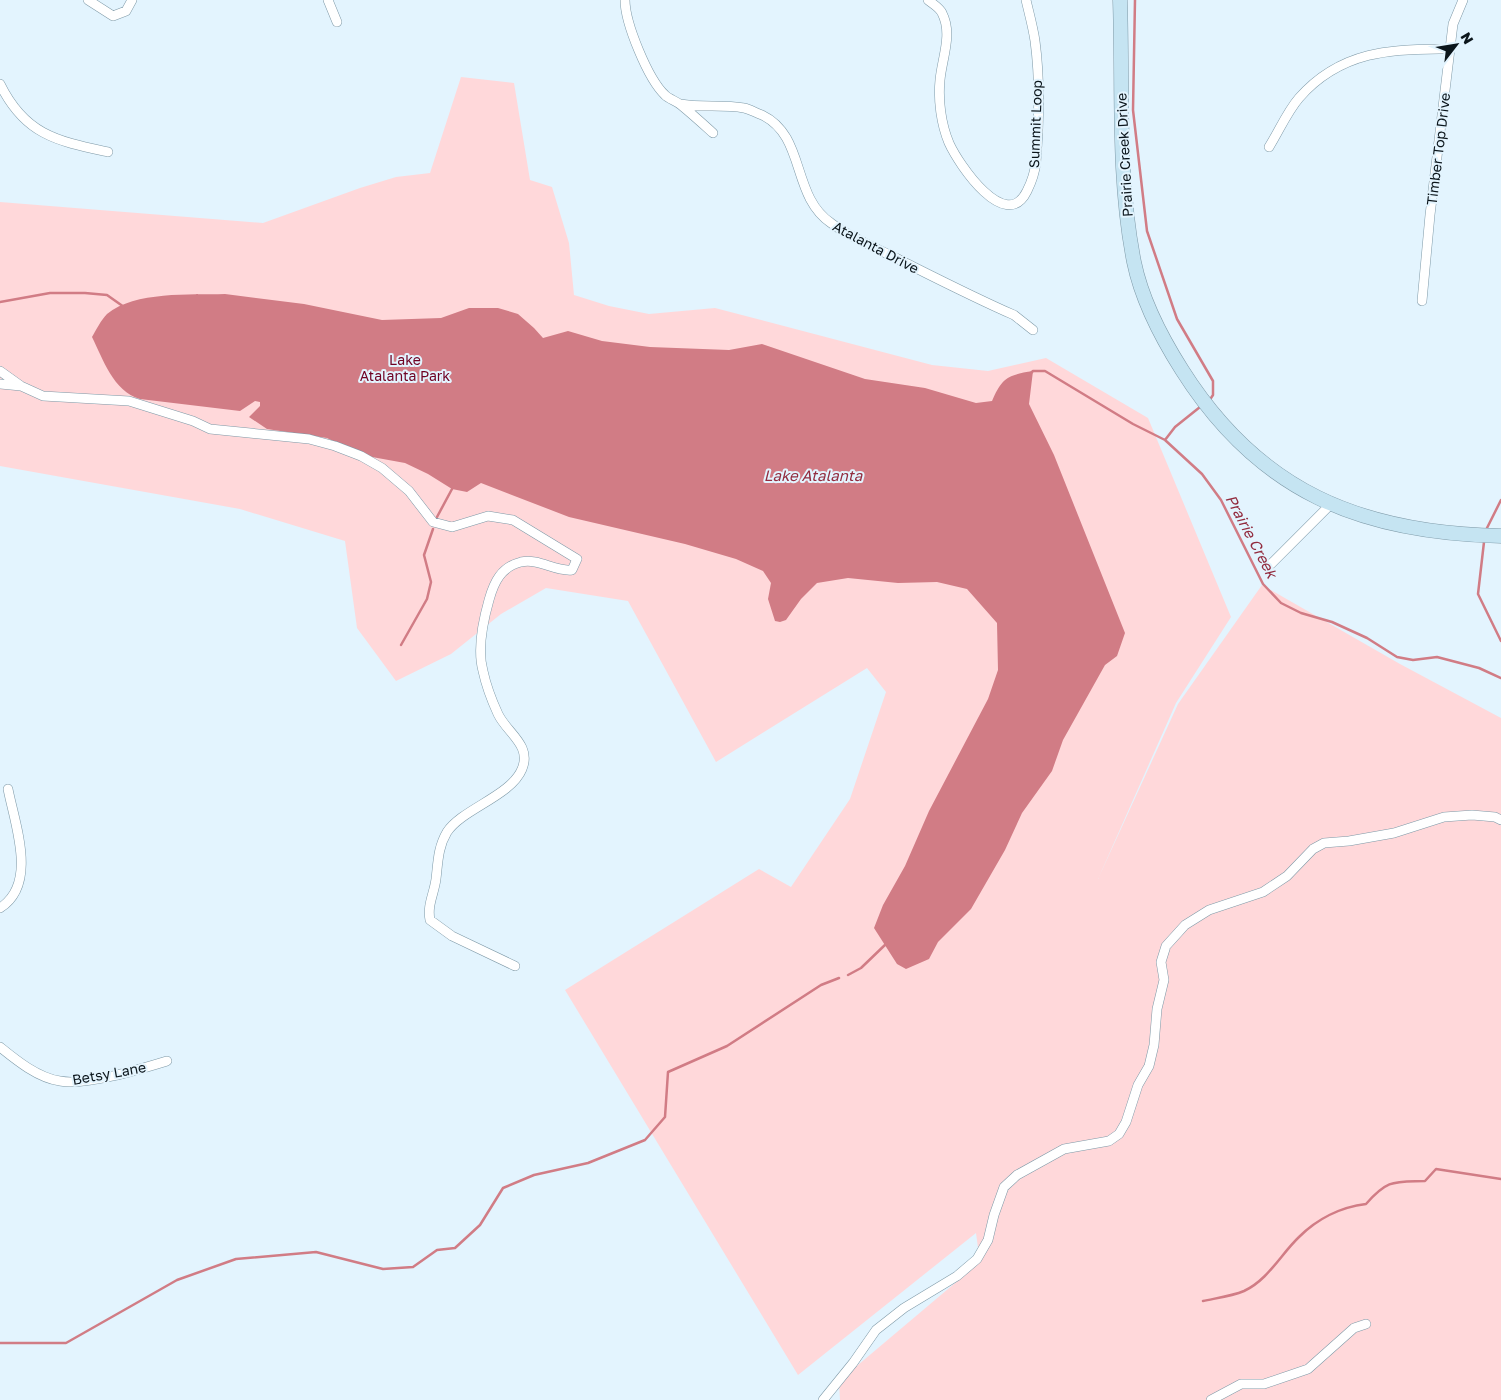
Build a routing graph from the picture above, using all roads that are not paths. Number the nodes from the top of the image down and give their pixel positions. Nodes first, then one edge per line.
1 (88, 0) edge
2 (132, 0) edge
3 (328, 0) edge
4 (625, 0) edge
5 (928, 0) edge
6 (1026, 0) edge
7 (1120, 0) edge
8 (1463, 0) edge
9 (336, 22) dead end
10 (1450, 49) junction
11 (0, 84) edge
12 (680, 104) junction
13 (713, 133) dead end
14 (1269, 147) dead end
15 (108, 152) dead end
16 (1422, 300) dead end
17 (1033, 330) dead end
18 (0, 371) edge
19 (0, 384) edge
20 (22, 386) junction
21 (1331, 504) junction
22 (1501, 536) edge
23 (1271, 564) dead end
24 (8, 789) dead end
25 (1501, 820) edge
26 (0, 908) edge
27 (515, 966) dead end
28 (0, 1047) edge
29 (167, 1061) dead end
30 (1366, 1324) dead end
31 (823, 1400) edge
32 (1211, 1400) edge

1 - 2 street
3 - 9 street
4 - 12 street
5 - 6 street, Summit Loop
7 - 21 main road, Prairie Creek Drive
8 - 10 street, Timber Top Drive
10 - 14 street
10 - 16 street, Timber Top Drive
11 - 15 street
12 - 13 street
12 - 17 street, Atalanta Drive
18 - 20 street
19 - 20 street
20 - 27 street
21 - 22 main road, Prairie Creek Drive
21 - 23 street
24 - 26 street
25 - 31 street
28 - 29 street, Betsy Lane
30 - 32 street

